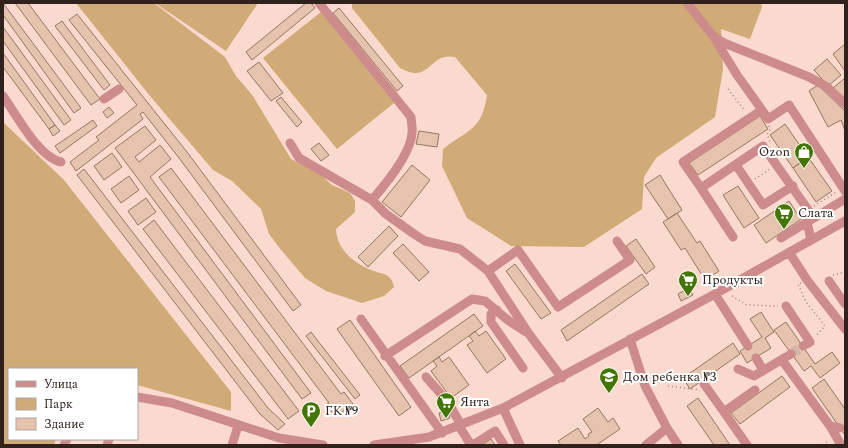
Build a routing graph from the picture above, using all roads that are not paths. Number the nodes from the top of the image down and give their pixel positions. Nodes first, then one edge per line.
1 (319, 3) edge
2 (688, 3) edge
3 (713, 36) junction
4 (119, 89) dead end
5 (3, 96) edge
6 (104, 100) dead end
7 (845, 104) edge
8 (762, 110) junction
9 (290, 143) dead end
10 (61, 162) dead end
11 (736, 165) junction
12 (793, 186) junction
13 (701, 188) junction
14 (841, 191) edge
15 (845, 199) edge
16 (372, 200) junction
17 (845, 221) edge
18 (807, 222) junction
19 (733, 237) dead end
20 (781, 238) dead end
21 (810, 240) junction
22 (617, 241) dead end
23 (789, 252) junction
24 (488, 271) junction
25 (829, 281) dead end
26 (715, 294) junction
27 (845, 304) edge
28 (786, 306) road end
29 (497, 310) junction
30 (360, 319) dead end
31 (845, 329) edge
32 (529, 334) junction
33 (630, 339) junction
34 (806, 344) road end
35 (748, 346) dead end
36 (791, 354) tunnel mouth
37 (385, 356) junction
38 (756, 358) dead end
39 (782, 360) junction
40 (523, 368) dead end
41 (738, 369) dead end
42 (763, 370) junction
43 (426, 377) dead end
44 (562, 378) junction
45 (706, 388) road end
46 (755, 390) dead end
47 (138, 397) edge
48 (503, 408) junction
49 (724, 412) junction
50 (460, 425) junction
51 (238, 426) junction
52 (830, 426) junction
53 (667, 428) junction
54 (840, 428) dead end
55 (442, 433) junction
56 (280, 442) edge
57 (406, 443) edge
58 (232, 445) edge
59 (323, 445) edge
60 (374, 445) edge
61 (472, 445) edge
62 (504, 445) edge
63 (520, 445) edge
64 (646, 445) edge
65 (678, 445) edge
66 (747, 445) edge
67 (841, 445) edge

1 - 16 street
2 - 3 street
3 - 7 street
3 - 8 street
4 - 6 street
5 - 10 street
8 - 13 street
8 - 14 street
9 - 16 street
11 - 12 street
11 - 12 street
11 - 13 street
12 - 18 street
13 - 19 street
15 - 18 street
16 - 24 street
17 - 21 street
18 - 20 street
18 - 21 street
21 - 23 street
22 - 24 street
23 - 26 street
23 - 31 street
24 - 32 street
25 - 27 street
26 - 33 street
26 - 35 street
28 - 34 street
29 - 32 street
29 - 37 street
29 - 40 street
30 - 37 street
32 - 44 street
33 - 44 street
33 - 53 street
36 - 39 street
37 - 55 street
38 - 42 street
39 - 42 street
39 - 52 street
41 - 42 street
43 - 50 street
44 - 48 street
45 - 49 street
46 - 49 street
47 - 51 street
48 - 50 street
48 - 63 street
49 - 66 street
50 - 55 street
50 - 61 street
51 - 56 street
51 - 58 street
52 - 54 street
52 - 67 street
53 - 64 street
53 - 65 street
55 - 57 street
56 - 59 street
57 - 60 street
61 - 62 street

